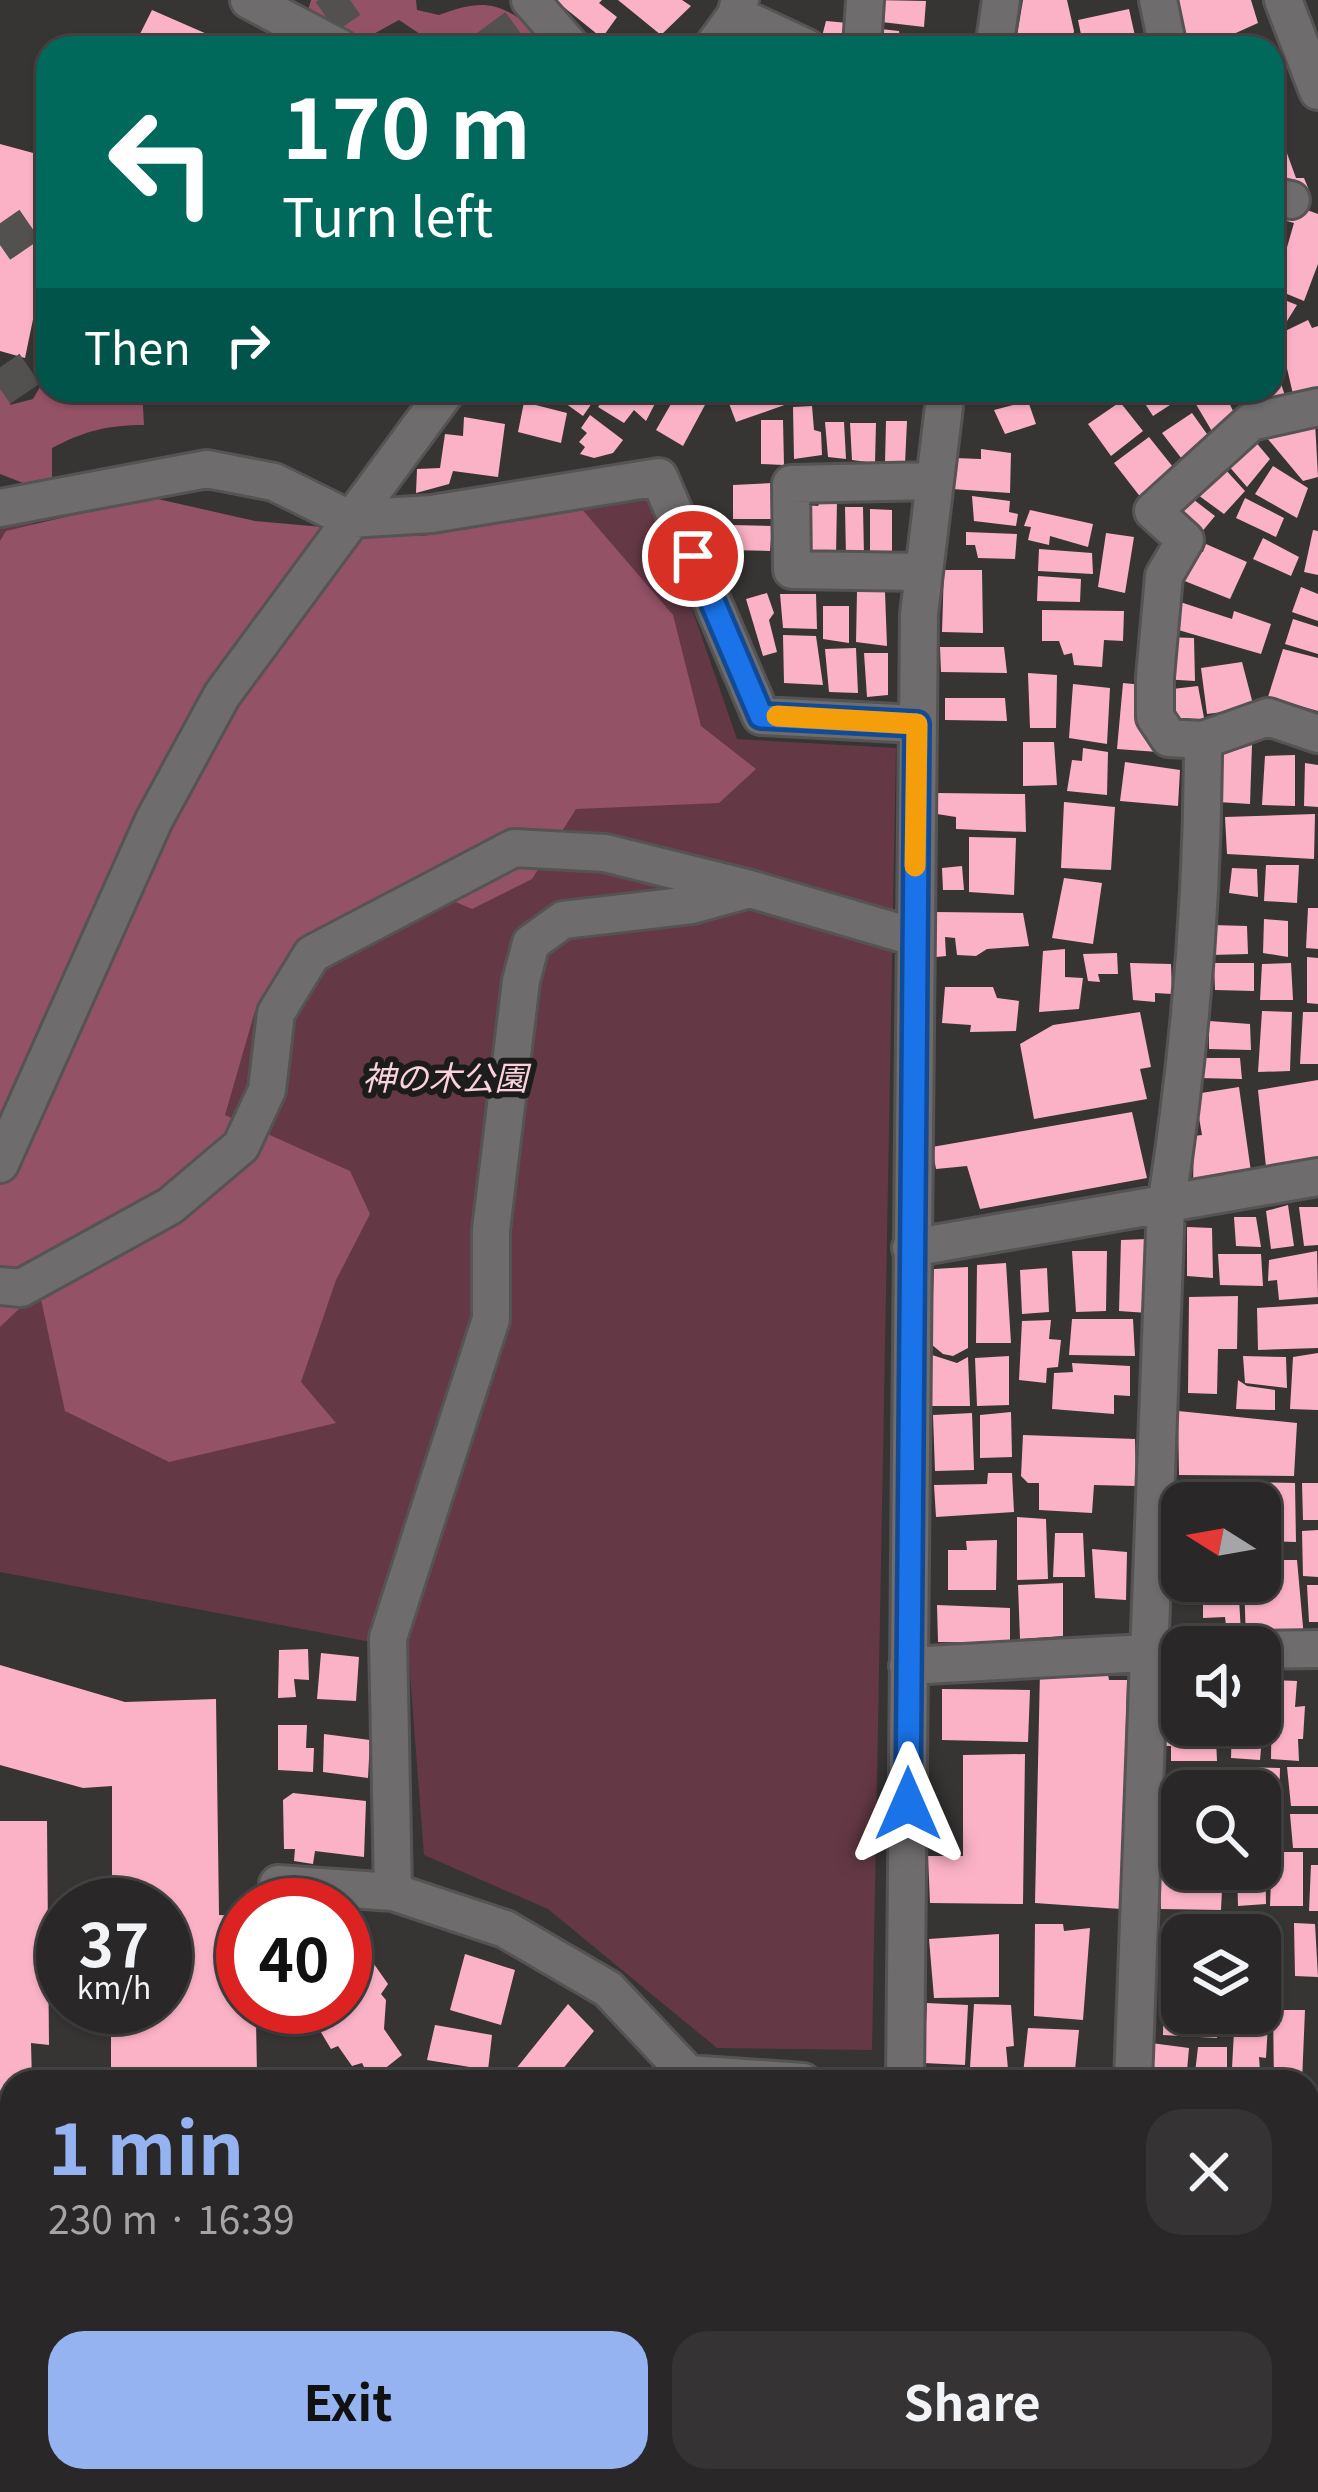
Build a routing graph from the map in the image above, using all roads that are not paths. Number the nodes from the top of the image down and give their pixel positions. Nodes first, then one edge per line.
1 (249, 0) edge
2 (530, 0) edge
3 (866, 0) edge
4 (1001, 0) edge
5 (1157, 0) edge
6 (1283, 0) edge
7 (738, 8) edge
8 (317, 36) edge
9 (562, 36) edge
10 (720, 36) edge
11 (786, 36) edge
12 (863, 36) edge
13 (996, 36) edge
14 (1165, 36) edge
15 (1318, 91) edge
16 (438, 402) edge
17 (944, 402) edge
18 (1318, 407) edge
19 (934, 481) junction
20 (0, 508) edge
21 (349, 519) junction
22 (922, 572) junction
23 (917, 724) junction
24 (1318, 734) edge
25 (1203, 740) junction
26 (750, 889) junction
27 (914, 937) junction
28 (0, 1165) edge
29 (1318, 1178) edge
30 (1166, 1206) junction
31 (911, 1248) junction
32 (0, 1286) edge
33 (1166, 1626) edge
34 (1318, 1649) edge
35 (1281, 1650) edge
36 (1161, 1651) edge
37 (908, 1666) junction
38 (1161, 1716) edge
39 (372, 1891) edge
40 (393, 1892) junction
41 (684, 2070) edge
42 (905, 2070) edge
43 (1134, 2070) edge
44 (0, 2383) edge
45 (0, 2398) edge

1 - 8 street
2 - 9 street
3 - 12 street
4 - 13 street
5 - 14 street
6 - 15 street
7 - 10 street
7 - 11 street
16 - 21 street
17 - 19 street
18 - 25 street
19 - 22 street
19 - 22 street
20 - 21 street
21 - 23 street
21 - 28 street
22 - 23 street
23 - 27 street
24 - 25 street
25 - 30 street
26 - 27 street
26 - 32 street
26 - 40 street
27 - 31 street
29 - 30 street
30 - 31 street
30 - 33 street
31 - 37 street
34 - 35 street
36 - 37 street
37 - 42 street
38 - 43 street
39 - 40 street
40 - 41 street
44 - 45 street

